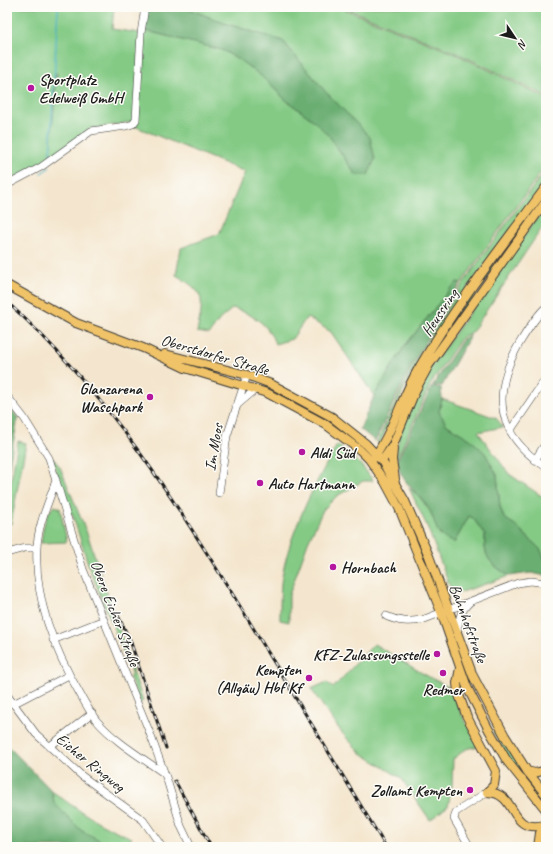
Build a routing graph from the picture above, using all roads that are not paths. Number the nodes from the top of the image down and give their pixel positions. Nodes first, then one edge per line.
1 (144, 7) edge
2 (7, 185) edge
3 (546, 187) edge
4 (546, 202) edge
5 (7, 286) edge
6 (546, 307) edge
7 (143, 348) junction
8 (247, 375) junction
9 (546, 378) edge
10 (243, 386) junction
11 (256, 389) junction
12 (7, 396) edge
13 (236, 406) junction
14 (510, 431) junction
15 (546, 443) edge
16 (393, 445) junction
17 (379, 458) junction
18 (535, 460) junction
19 (372, 462) junction
20 (546, 467) edge
21 (56, 480) junction
22 (397, 486) junction
23 (219, 493) dead end
24 (63, 500) junction
25 (49, 503) junction
26 (37, 548) junction
27 (7, 553) edge
28 (546, 583) edge
29 (472, 600) junction
30 (450, 609) junction
31 (440, 612) junction
32 (386, 616) dead end
33 (104, 620) junction
34 (457, 632) junction
35 (53, 640) junction
36 (460, 667) junction
37 (69, 675) junction
38 (7, 695) edge
39 (13, 704) junction
40 (92, 713) junction
41 (49, 747) junction
42 (145, 760) junction
43 (160, 761) junction
44 (546, 770) edge
45 (527, 771) junction
46 (165, 774) junction
47 (487, 792) junction
48 (546, 795) edge
49 (546, 810) edge
50 (162, 847) edge
51 (191, 847) edge
52 (470, 847) edge
53 (538, 847) edge

1 - 2 street
3 - 17 main road, Heussring
4 - 16 main road, Heussring
5 - 7 main road, Oberstdorfer Straße
6 - 14 street
7 - 8 main road, Oberstdorfer Straße
7 - 10 main road, Oberstdorfer Straße
8 - 10 street, Im Moos
8 - 17 main road, Oberstdorfer Straße
9 - 14 street
10 - 11 main road, Oberstdorfer Straße
10 - 13 street, Im Moos
11 - 13 street, Im Moos
11 - 19 main road, Oberstdorfer Straße
12 - 21 street, Obere Eicher Straße
13 - 23 street, Im Moos
14 - 18 street
15 - 18 street
16 - 17 main road, Heussring
16 - 22 main road
17 - 19 main road
17 - 22 main road, Bahnhofstraße
18 - 20 street
19 - 31 main road, Bahnhofstraße
21 - 24 street, Obere Eicher Straße
21 - 25 street
22 - 30 main road, Bahnhofstraße
24 - 25 street
24 - 33 street, Obere Eicher Straße
25 - 26 street
26 - 27 street
26 - 35 street
28 - 29 street
29 - 30 street
29 - 34 street
30 - 31 street
30 - 34 main road, Bahnhofstraße
31 - 32 street, Bahnhofstraße
31 - 36 main road, Bahnhofstraße
33 - 35 street
33 - 43 street, Obere Eicher Straße
34 - 45 main road, Bahnhofstraße
35 - 37 street
36 - 47 main road
36 - 49 main road, Bahnhofstraße
37 - 39 street
37 - 40 street
38 - 39 street, Eicher Ringweg
39 - 41 street, Eicher Ringweg
40 - 41 street
40 - 42 street
41 - 50 street, Eicher Ringweg
42 - 43 street
42 - 46 street
43 - 46 street, Obere Eicher Straße
44 - 45 main road
45 - 48 main road, Bahnhofstraße
46 - 51 street, Obere Eicher Straße
47 - 52 street
47 - 53 main road

